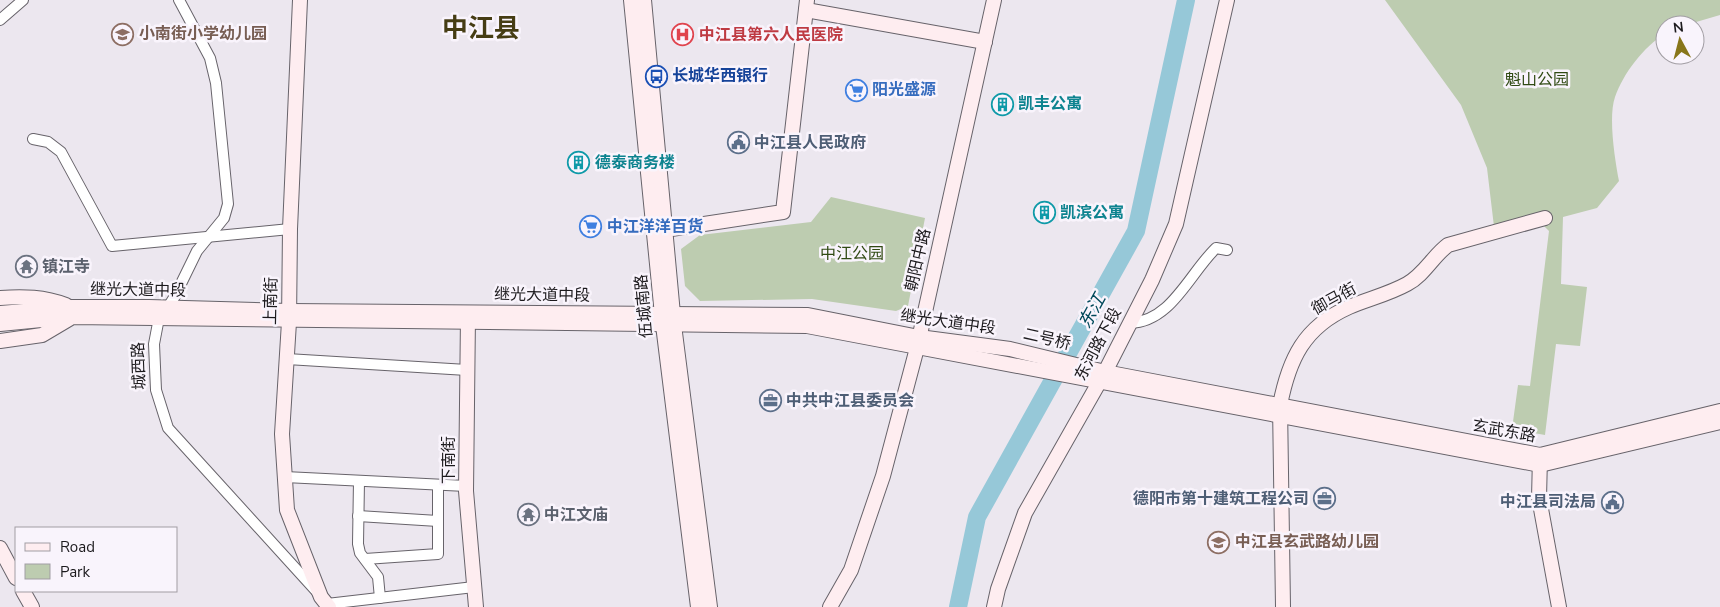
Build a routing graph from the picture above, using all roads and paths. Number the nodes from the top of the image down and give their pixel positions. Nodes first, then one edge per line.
1 (23, 0) edge
2 (179, 0) edge
3 (300, 0) edge
4 (631, 0) edge
5 (644, 0) edge
6 (994, 0) edge
7 (1227, 0) edge
8 (806, 5) edge
9 (0, 20) edge
10 (985, 42) junction
11 (33, 139) dead end
12 (1545, 218) dead end
13 (290, 229) junction
14 (660, 231) junction
15 (211, 236) junction
16 (1227, 250) dead end
17 (0, 298) edge
18 (72, 312) junction
19 (0, 313) edge
20 (165, 313) junction
21 (41, 314) junction
22 (289, 316) junction
23 (469, 318) junction
24 (669, 320) junction
25 (1130, 323) junction
26 (0, 324) edge
27 (0, 341) edge
28 (918, 343) junction
29 (1009, 356) joint
30 (287, 359) junction
31 (467, 370) junction
32 (1102, 377) junction
33 (1280, 410) junction
34 (1720, 411) edge
35 (1720, 422) edge
36 (1540, 460) junction
37 (285, 477) junction
38 (359, 481) junction
39 (438, 485) junction
40 (466, 486) junction
41 (358, 516) junction
42 (438, 521) junction
43 (0, 548) edge
44 (365, 559) junction
45 (15, 576) edge
46 (474, 587) junction
47 (24, 592) edge
48 (380, 598) junction
49 (326, 603) edge
50 (32, 607) edge
51 (476, 607) edge
52 (698, 607) edge
53 (710, 607) edge
54 (830, 607) edge
55 (994, 607) edge
56 (1283, 607) edge
57 (1559, 607) edge

1 - 9 street
2 - 15 street, 城西路
3 - 13 street, 上南街
4 - 14 street, 伍城南路
5 - 14 street, 伍城南路
6 - 10 street, 朝阳中路
7 - 25 street, 东河路下段
8 - 10 street
8 - 14 street
10 - 28 street, 朝阳中路
11 - 15 street
12 - 33 street, 御马街
13 - 15 street
13 - 22 street, 上南街
14 - 24 street, 伍城南路
15 - 20 street, 城西路
16 - 25 street
17 - 18 street
18 - 20 street, 继光大道中段
18 - 21 street, 继光大道中段
18 - 27 street
19 - 21 street
20 - 22 street, 继光大道中段
20 - 49 street, 城西路
21 - 26 street
22 - 23 street, 继光大道中段
22 - 30 street, 上南街
23 - 24 street, 继光大道中段
23 - 31 street, 下南街
24 - 28 street, 继光大道中段
24 - 52 street, 伍城南路
24 - 53 street, 伍城南路
25 - 32 street, 东河路下段
28 - 29 street, 继光大道中段
28 - 54 street, 朝阳中路
29 - 32 street, 二号桥
30 - 31 street
30 - 37 street, 上南街
31 - 40 street, 下南街
32 - 33 street, 二号桥
32 - 55 street, 东河路下段
33 - 36 street, 玄武东路
33 - 56 street, 御马街
34 - 36 street, 玄武东路
35 - 36 street, 玄武东路
36 - 57 street
37 - 38 street
37 - 49 street, 上南街
38 - 39 street
38 - 41 street
39 - 40 street
39 - 42 street
40 - 46 street, 下南街
41 - 42 street
41 - 44 street
42 - 44 street
43 - 45 street
44 - 48 street
46 - 48 street
46 - 51 street, 下南街
47 - 50 street
48 - 49 street

